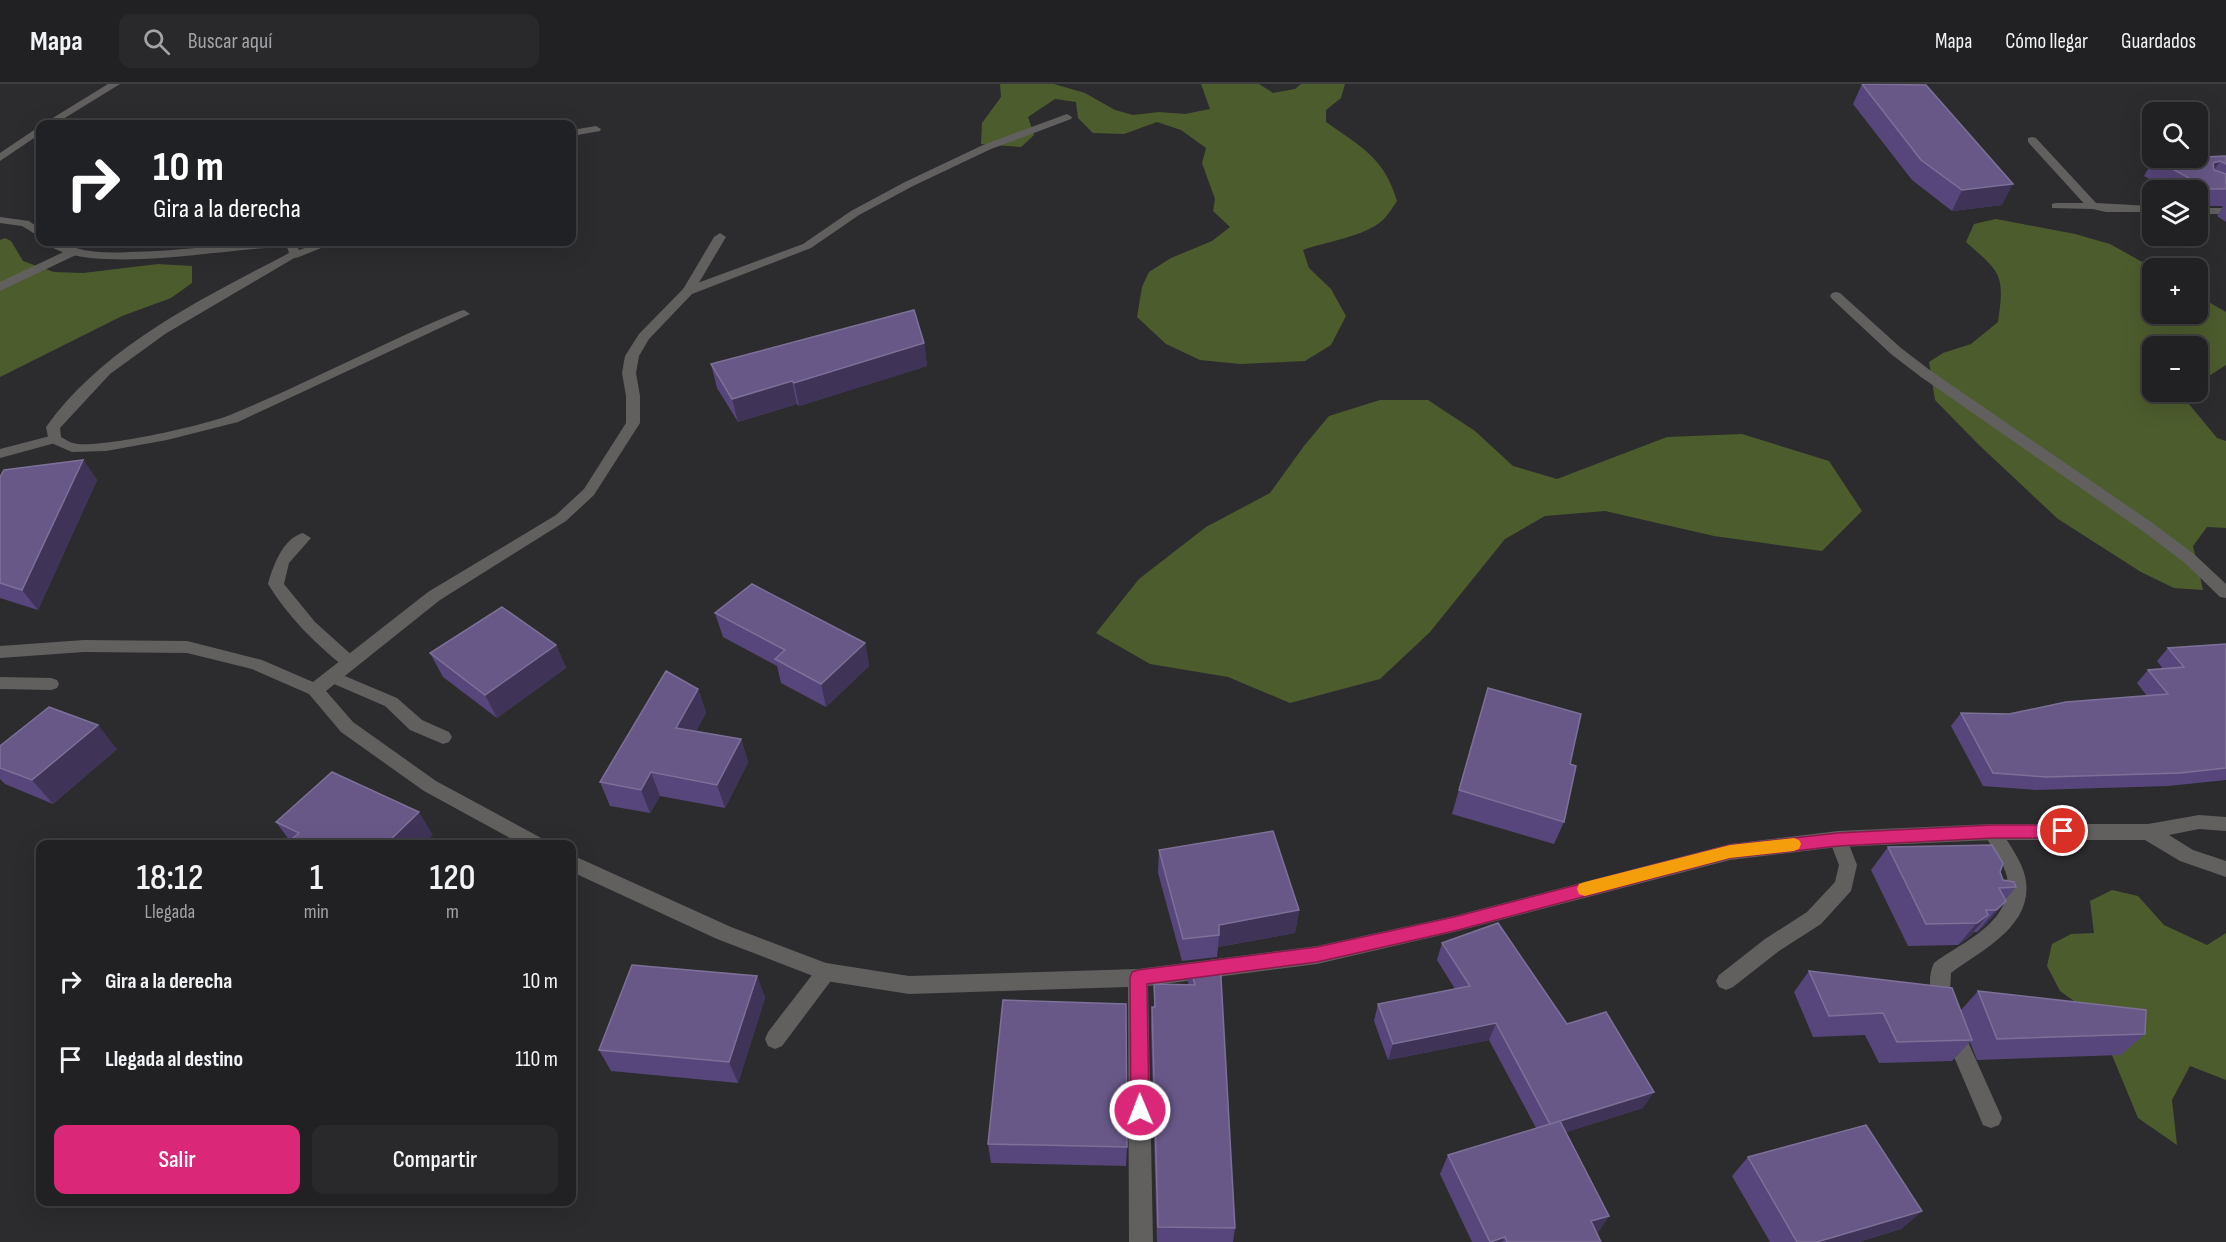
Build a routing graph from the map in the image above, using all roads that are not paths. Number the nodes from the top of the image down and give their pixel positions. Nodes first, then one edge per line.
1 (115, 84) edge
2 (1067, 117) dead end
3 (55, 120) edge
4 (596, 129) dead end
5 (36, 132) edge
6 (576, 133) edge
7 (2032, 140) dead end
8 (0, 158) edge
9 (2056, 206) dead end
10 (2092, 206) junction
11 (2208, 211) edge
12 (2226, 211) edge
13 (2142, 212) edge
14 (0, 220) edge
15 (36, 231) edge
16 (720, 237) dead end
17 (64, 246) edge
18 (227, 246) edge
19 (292, 246) edge
20 (318, 246) edge
21 (295, 254) junction
22 (0, 287) edge
23 (688, 291) junction
24 (1836, 296) dead end
25 (464, 314) dead end
26 (54, 439) junction
27 (0, 454) edge
28 (303, 538) dead end
29 (2226, 593) edge
30 (0, 652) edge
31 (350, 662) junction
32 (333, 677) junction
33 (0, 683) edge
34 (51, 684) dead end
35 (315, 690) junction
36 (443, 737) dead end
37 (2226, 824) edge
38 (1992, 832) junction
39 (2148, 832) junction
40 (1838, 839) junction
41 (529, 840) edge
42 (1978, 845) junction
43 (576, 865) edge
44 (2226, 869) edge
45 (1997, 878) edge
46 (826, 972) junction
47 (1138, 978) junction
48 (1726, 981) dead end
49 (775, 1039) dead end
50 (1991, 1118) dead end
51 (1142, 1242) edge

1 - 3 street
2 - 23 street
4 - 6 street
5 - 8 street
7 - 10 street
9 - 10 street
10 - 13 street
11 - 12 street
14 - 15 street
16 - 23 street
17 - 18 street
17 - 22 street
19 - 21 street
20 - 21 street
21 - 26 street
23 - 31 street
24 - 29 street
25 - 26 street
26 - 27 street
28 - 31 street
30 - 35 street
31 - 32 street
32 - 35 street
32 - 36 street
33 - 34 street
35 - 41 street
37 - 39 street
38 - 39 street
38 - 42 street
38 - 50 street
39 - 44 street
40 - 42 street
40 - 47 street
40 - 48 street
42 - 45 street
43 - 46 street
46 - 47 street
46 - 49 street
47 - 51 street

